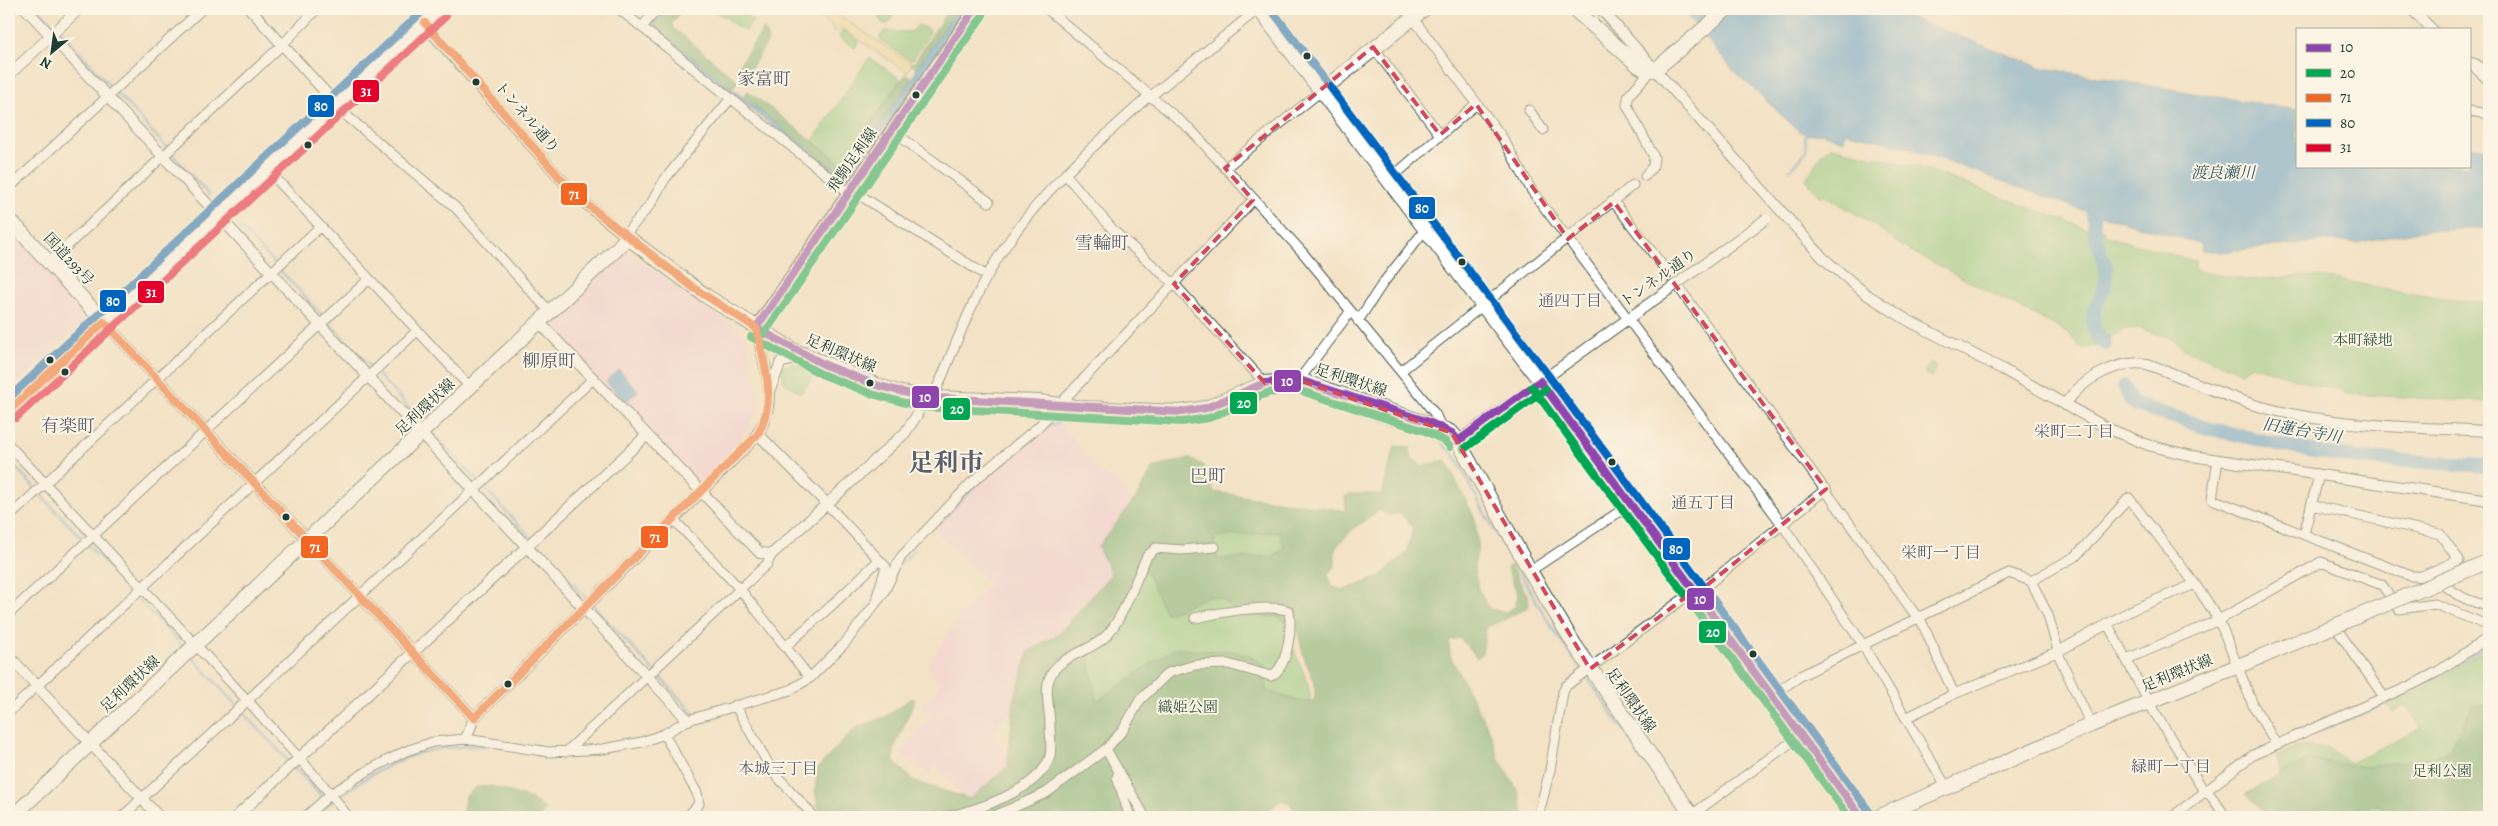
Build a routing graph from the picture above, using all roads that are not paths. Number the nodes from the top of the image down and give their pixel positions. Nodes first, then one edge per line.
1 (26, 9) edge
2 (79, 9) edge
3 (202, 9) edge
4 (250, 9) edge
5 (317, 9) edge
6 (411, 9) edge
7 (439, 9) edge
8 (619, 9) edge
9 (657, 9) edge
10 (975, 9) edge
11 (1047, 9) edge
12 (1258, 9) edge
13 (1574, 9) edge
14 (1601, 9) edge
15 (1727, 9) edge
16 (2411, 9) edge
17 (1414, 12) edge
18 (425, 23) junction
19 (642, 27) junction
20 (2431, 28) edge
21 (51, 36) junction
22 (284, 44) junction
23 (1373, 48) junction
24 (2470, 62) edge
25 (2470, 62) edge
26 (1654, 70) junction
27 (2489, 72) edge
28 (9, 75) edge
29 (2489, 80) edge
30 (1321, 91) junction
31 (107, 96) junction
32 (1151, 96) junction
33 (731, 98) junction
34 (1476, 104) junction
35 (336, 105) junction
36 (1529, 110) dead end
37 (2470, 111) edge
38 (2489, 114) edge
39 (891, 130) junction
40 (1543, 130) dead end
41 (1440, 135) junction
42 (163, 157) junction
43 (1224, 168) junction
44 (268, 170) junction
45 (1066, 175) junction
46 (1645, 176) dead end
47 (1388, 181) junction
48 (1633, 185) dead end
49 (9, 188) edge
50 (849, 190) junction
51 (1254, 200) junction
52 (989, 202) dead end
53 (1614, 202) junction
54 (1778, 209) junction
55 (218, 216) junction
56 (9, 219) edge
57 (320, 227) junction
58 (1424, 231) junction
59 (627, 237) junction
60 (1568, 239) junction
61 (50, 262) junction
62 (272, 272) junction
63 (987, 276) junction
64 (369, 279) junction
65 (1174, 284) junction
66 (1484, 307) junction
67 (550, 312) junction
68 (1350, 312) junction
69 (1631, 316) junction
70 (104, 322) junction
71 (539, 322) junction
72 (1358, 322) junction
73 (321, 325) junction
74 (756, 328) junction
75 (417, 330) junction
76 (806, 357) junction
77 (1401, 371) junction
78 (368, 376) junction
79 (594, 378) junction
80 (158, 380) junction
81 (1299, 380) junction
82 (1540, 381) junction
83 (1265, 383) junction
84 (470, 387) junction
85 (770, 390) junction
86 (928, 398) junction
87 (2065, 404) junction
88 (1060, 405) junction
89 (9, 411) edge
90 (1441, 427) junction
91 (2489, 431) edge
92 (205, 432) junction
93 (422, 432) junction
94 (758, 434) junction
95 (647, 435) junction
96 (1458, 441) junction
97 (9, 445) edge
98 (2218, 460) junction
99 (2319, 475) junction
100 (253, 483) junction
101 (44, 484) junction
102 (1826, 489) junction
103 (474, 490) junction
104 (701, 492) junction
105 (2489, 500) edge
106 (826, 504) junction
107 (1631, 504) junction
108 (2312, 505) junction
109 (9, 517) edge
110 (673, 519) junction
111 (1782, 524) junction
112 (2304, 534) junction
113 (92, 536) junction
114 (307, 540) junction
115 (526, 547) junction
116 (1215, 547) dead end
117 (2489, 553) edge
118 (772, 554) junction
119 (879, 560) junction
120 (2489, 561) edge
121 (2489, 570) edge
122 (1530, 572) junction
123 (2422, 576) junction
124 (2031, 581) junction
125 (2196, 584) junction
126 (140, 589) junction
127 (740, 589) junction
128 (1694, 592) junction
129 (359, 596) junction
130 (874, 605) junction
131 (2380, 606) junction
132 (2489, 607) edge
133 (584, 608) junction
134 (9, 614) edge
135 (1918, 617) junction
136 (1196, 618) dead end
137 (2219, 620) junction
138 (2107, 623) junction
139 (2489, 626) edge
140 (2339, 632) dead end
141 (2489, 637) edge
142 (195, 645) junction
143 (1863, 645) junction
144 (785, 647) junction
145 (2059, 650) junction
146 (412, 653) junction
147 (9, 656) edge
148 (2127, 659) junction
149 (2237, 666) junction
150 (1590, 669) junction
151 (648, 677) junction
152 (810, 678) junction
153 (36, 686) junction
154 (1954, 694) junction
155 (1772, 695) junction
156 (2384, 697) junction
157 (248, 701) junction
158 (2150, 701) junction
159 (735, 705) junction
160 (9, 712) edge
161 (474, 718) junction
162 (1906, 718) junction
163 (688, 720) junction
164 (2091, 725) junction
165 (664, 734) junction
166 (1801, 735) junction
167 (466, 739) junction
168 (90, 744) junction
169 (2276, 744) junction
170 (1106, 749) junction
171 (566, 752) junction
172 (299, 758) junction
173 (1119, 771) junction
174 (1947, 788) junction
175 (2207, 792) junction
176 (331, 794) junction
177 (142, 799) junction
178 (810, 812) dead end
179 (970, 812) junction
180 (1691, 816) edge
181 (12, 817) edge
182 (122, 817) edge
183 (159, 817) edge
184 (236, 817) edge
185 (306, 817) edge
186 (348, 817) edge
187 (687, 817) edge
188 (944, 817) edge
189 (992, 817) edge
190 (1130, 817) edge
191 (1145, 817) edge
192 (1538, 817) edge
193 (1861, 817) edge
194 (1878, 817) edge
195 (2172, 817) edge
196 (2226, 817) edge

1 - 21 street
2 - 21 street
3 - 31 street
4 - 22 street
5 - 22 street
6 - 18 street, トンネル通り
7 - 18 main road
8 - 19 street
9 - 19 street
10 - 39 main road, 飛駒足利線
11 - 32 street
12 - 30 main road
12 - 32 street
13 - 26 main road
14 - 26 street
15 - 26 main road
16 - 20 street
17 - 23 main road
17 - 34 street
18 - 35 main road
18 - 59 street, トンネル通り
19 - 33 street
21 - 28 street
21 - 31 street
22 - 35 street
22 - 42 street
23 - 30 main road
23 - 41 street
24 - 27 street
25 - 29 street
26 - 46 street
26 - 54 street
30 - 43 street
30 - 47 main road
31 - 42 street
31 - 49 street
32 - 43 street
32 - 45 street
33 - 50 street
33 - 59 street
34 - 41 street
34 - 60 street
35 - 44 main road
35 - 67 street
36 - 40 street
37 - 38 street
39 - 50 main road, 飛駒足利線
39 - 52 street
41 - 47 street
42 - 55 street
42 - 61 street
43 - 51 street
44 - 55 main road
44 - 57 street
45 - 63 street
45 - 65 street
47 - 58 main road
48 - 53 street
50 - 63 street
50 - 74 main road, 飛駒足利線
51 - 65 street
51 - 68 street
53 - 60 street
53 - 102 street
54 - 69 street, トンネル通り, bridge
54 - 87 street
55 - 62 street
55 - 70 main road
56 - 61 main road, 国道293号
57 - 62 street
57 - 64 street
58 - 66 main road
58 - 72 street
59 - 67 main road, 足利環状線
59 - 74 main road, 足利環状線
60 - 66 street
60 - 69 street
61 - 70 main road, 国道293号
62 - 73 street
62 - 80 street
63 - 86 street
64 - 73 street
64 - 75 street
65 - 83 street
65 - 88 street
66 - 77 street
66 - 82 main road
67 - 71 main road, 足利環状線
68 - 72 street
68 - 81 street
69 - 82 street, トンネル通り
69 - 111 street
70 - 80 street
70 - 89 street
71 - 79 street
71 - 84 main road, 足利環状線
72 - 77 street
73 - 78 street
73 - 92 street
74 - 76 main road, 足利環状線
74 - 85 street
75 - 78 street
75 - 84 street
76 - 85 street
76 - 86 main road, 足利環状線
77 - 90 street
78 - 93 street
78 - 100 street
79 - 95 street
79 - 103 street
80 - 92 street
80 - 101 street
81 - 83 main road, 足利環状線
81 - 90 main road, 足利環状線
82 - 96 street, トンネル通り
82 - 107 main road
83 - 88 main road, 足利環状線
84 - 93 main road, 足利環状線
85 - 94 street
86 - 88 main road, 足利環状線
86 - 106 street
87 - 91 street
87 - 98 street
88 - 130 street
90 - 96 main road, 足利環状線
92 - 100 street
92 - 113 street
93 - 103 street
93 - 114 main road, 足利環状線
94 - 104 street
94 - 106 street
95 - 104 street
95 - 115 street
96 - 122 main road, 足利環状線
97 - 101 street
98 - 99 street
98 - 112 street
99 - 105 street
99 - 108 street
100 - 114 street
100 - 126 street
101 - 109 street
101 - 113 street
102 - 111 street
102 - 135 street
103 - 115 street
103 - 129 street
104 - 110 street
104 - 118 street
106 - 118 street
106 - 119 street
107 - 122 street
107 - 128 main road
108 - 112 street
108 - 123 street
110 - 127 street
110 - 133 street
111 - 128 street
111 - 143 street
112 - 123 street
113 - 126 street
113 - 134 street
114 - 129 street
114 - 142 main road, 足利環状線
115 - 133 street
115 - 146 street
116 - 179 street
117 - 131 main road
118 - 127 street
119 - 130 street
119 - 144 street
120 - 131 main road, 足利環状線, bridge
121 - 131 main road
122 - 150 main road, 足利環状線
123 - 132 street
124 - 125 street
124 - 135 street
124 - 145 street
125 - 137 street
125 - 138 street
126 - 142 street
126 - 153 street
127 - 144 street
127 - 151 street
128 - 150 street
128 - 155 main road
129 - 146 street
129 - 157 street
130 - 152 street
131 - 149 main road, 足利環状線, bridge
133 - 151 street
133 - 161 street
135 - 143 street
135 - 154 street
136 - 170 street
137 - 139 street
137 - 148 street
137 - 149 street
138 - 145 street
138 - 148 street
140 - 156 street
141 - 156 street
142 - 157 street
142 - 168 main road, 足利環状線
143 - 155 street
143 - 162 street
144 - 152 street
145 - 154 street
145 - 164 street
146 - 161 street
146 - 172 street
147 - 153 street
148 - 158 street
149 - 158 main road, 足利環状線
149 - 169 street
150 - 180 main road, 足利環状線
150 - 192 street
151 - 163 street
151 - 171 street
152 - 159 street
153 - 160 street
153 - 168 street
154 - 162 street
155 - 166 main road
156 - 169 street
157 - 172 street
157 - 177 street
158 - 164 main road, 足利環状線
158 - 175 street
159 - 163 street
159 - 178 street
161 - 167 street
162 - 174 street
163 - 165 street
164 - 174 main road, 足利環状線
165 - 171 street
165 - 187 street
166 - 180 street
166 - 193 main road
167 - 171 street
167 - 176 street
168 - 177 street
168 - 181 main road, 足利環状線
169 - 175 street
170 - 173 street
170 - 189 street
172 - 176 street
172 - 184 street
173 - 190 street
173 - 191 street
174 - 194 main road, 足利環状線
175 - 195 street
175 - 196 street
176 - 185 street
176 - 186 street
177 - 182 street
177 - 183 street
179 - 188 street
179 - 189 street

